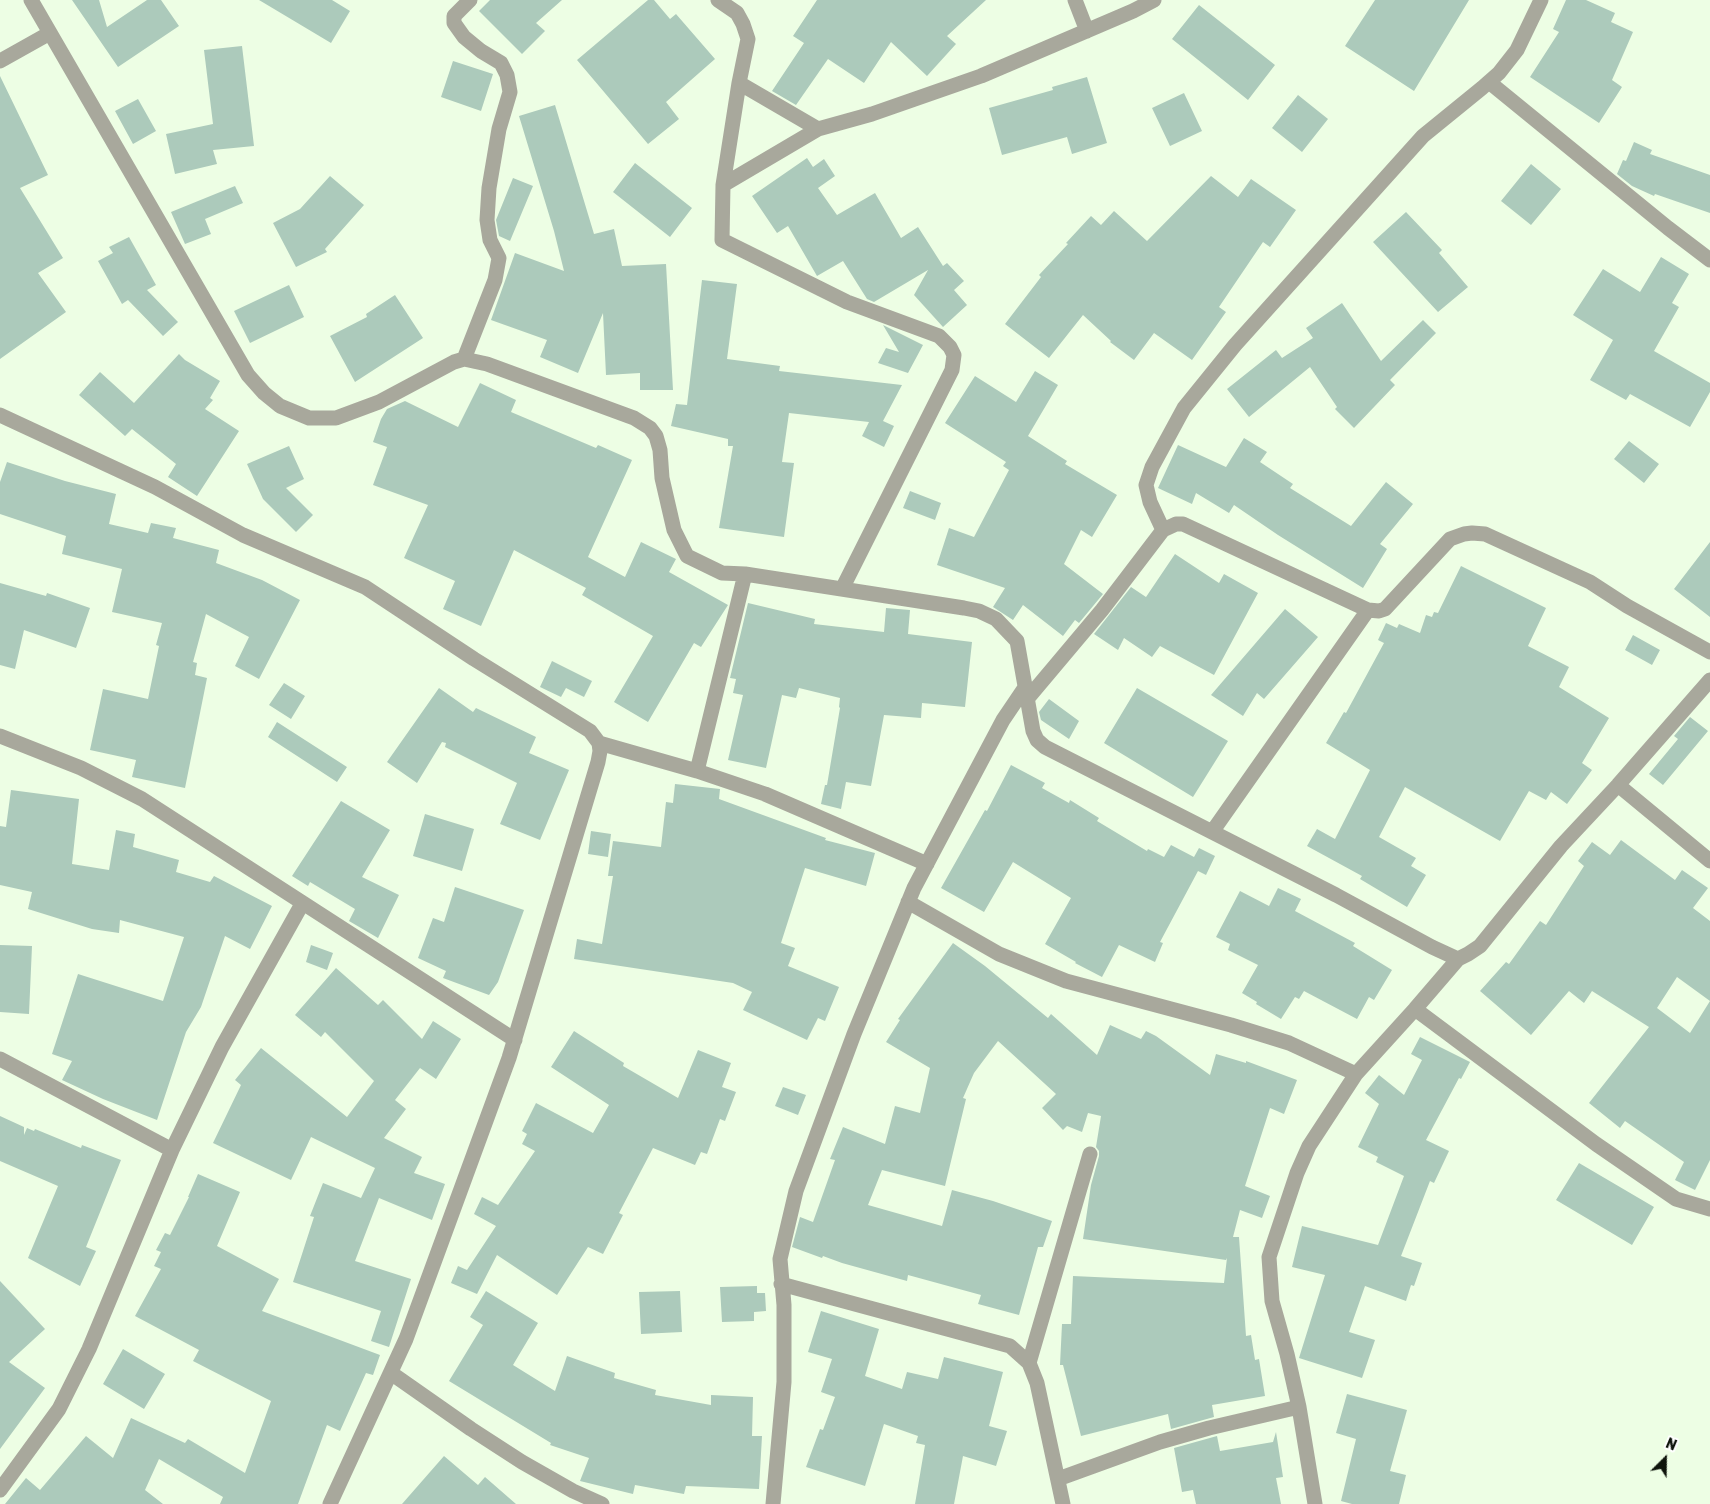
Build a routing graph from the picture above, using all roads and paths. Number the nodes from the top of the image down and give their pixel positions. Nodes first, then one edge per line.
1 (30, 0) edge
2 (470, 0) edge
3 (718, 0) edge
4 (1076, 0) edge
5 (1154, 0) edge
6 (1541, 0) edge
7 (1087, 31) junction
8 (50, 33) junction
9 (0, 61) edge
10 (1489, 82) junction
11 (739, 83) junction
12 (818, 129) junction
13 (723, 185) junction
14 (1710, 260) edge
15 (464, 360) junction
16 (0, 415) edge
17 (1164, 530) junction
18 (745, 574) junction
19 (842, 588) junction
20 (1368, 610) junction
21 (1710, 652) edge
22 (1710, 680) edge
23 (1027, 692) junction
24 (0, 736) edge
25 (599, 743) junction
26 (697, 771) junction
27 (1618, 785) junction
28 (1212, 832) junction
29 (1710, 861) edge
30 (927, 864) junction
31 (908, 902) junction
32 (302, 904) junction
33 (1458, 958) junction
34 (1416, 1009) junction
35 (515, 1040) junction
36 (0, 1060) edge
37 (1356, 1074) junction
38 (172, 1150) junction
39 (1090, 1154) dead end
40 (1710, 1209) edge
41 (782, 1284) junction
42 (1030, 1364) junction
43 (391, 1373) junction
44 (1299, 1407) junction
45 (1058, 1479) junction
46 (0, 1490) edge
47 (330, 1504) edge
48 (602, 1504) edge
49 (773, 1504) edge
50 (1064, 1504) edge
51 (1315, 1504) edge

1 - 8 street
2 - 15 street
3 - 11 street
4 - 7 street
5 - 7 street
6 - 10 street
7 - 12 street
8 - 9 street
8 - 15 street
10 - 14 street
10 - 17 street
11 - 12 street
11 - 13 street
12 - 13 street
13 - 19 street
15 - 18 street
16 - 25 street
17 - 20 street
17 - 23 street
18 - 19 street
18 - 26 street
19 - 23 street
20 - 21 street
20 - 28 street
22 - 27 street
23 - 28 street
23 - 30 street
24 - 32 street
25 - 26 street
25 - 35 street
26 - 30 street
27 - 29 street
27 - 33 street
28 - 33 street
30 - 31 street
31 - 37 street
31 - 41 street
32 - 35 street
32 - 38 street
33 - 34 street
34 - 37 street
34 - 40 street
35 - 43 street
36 - 38 street
37 - 44 street
38 - 46 street
39 - 42 street
41 - 42 street
41 - 49 street
42 - 45 street
43 - 47 street
43 - 48 street
44 - 45 street
44 - 51 street
45 - 50 street

